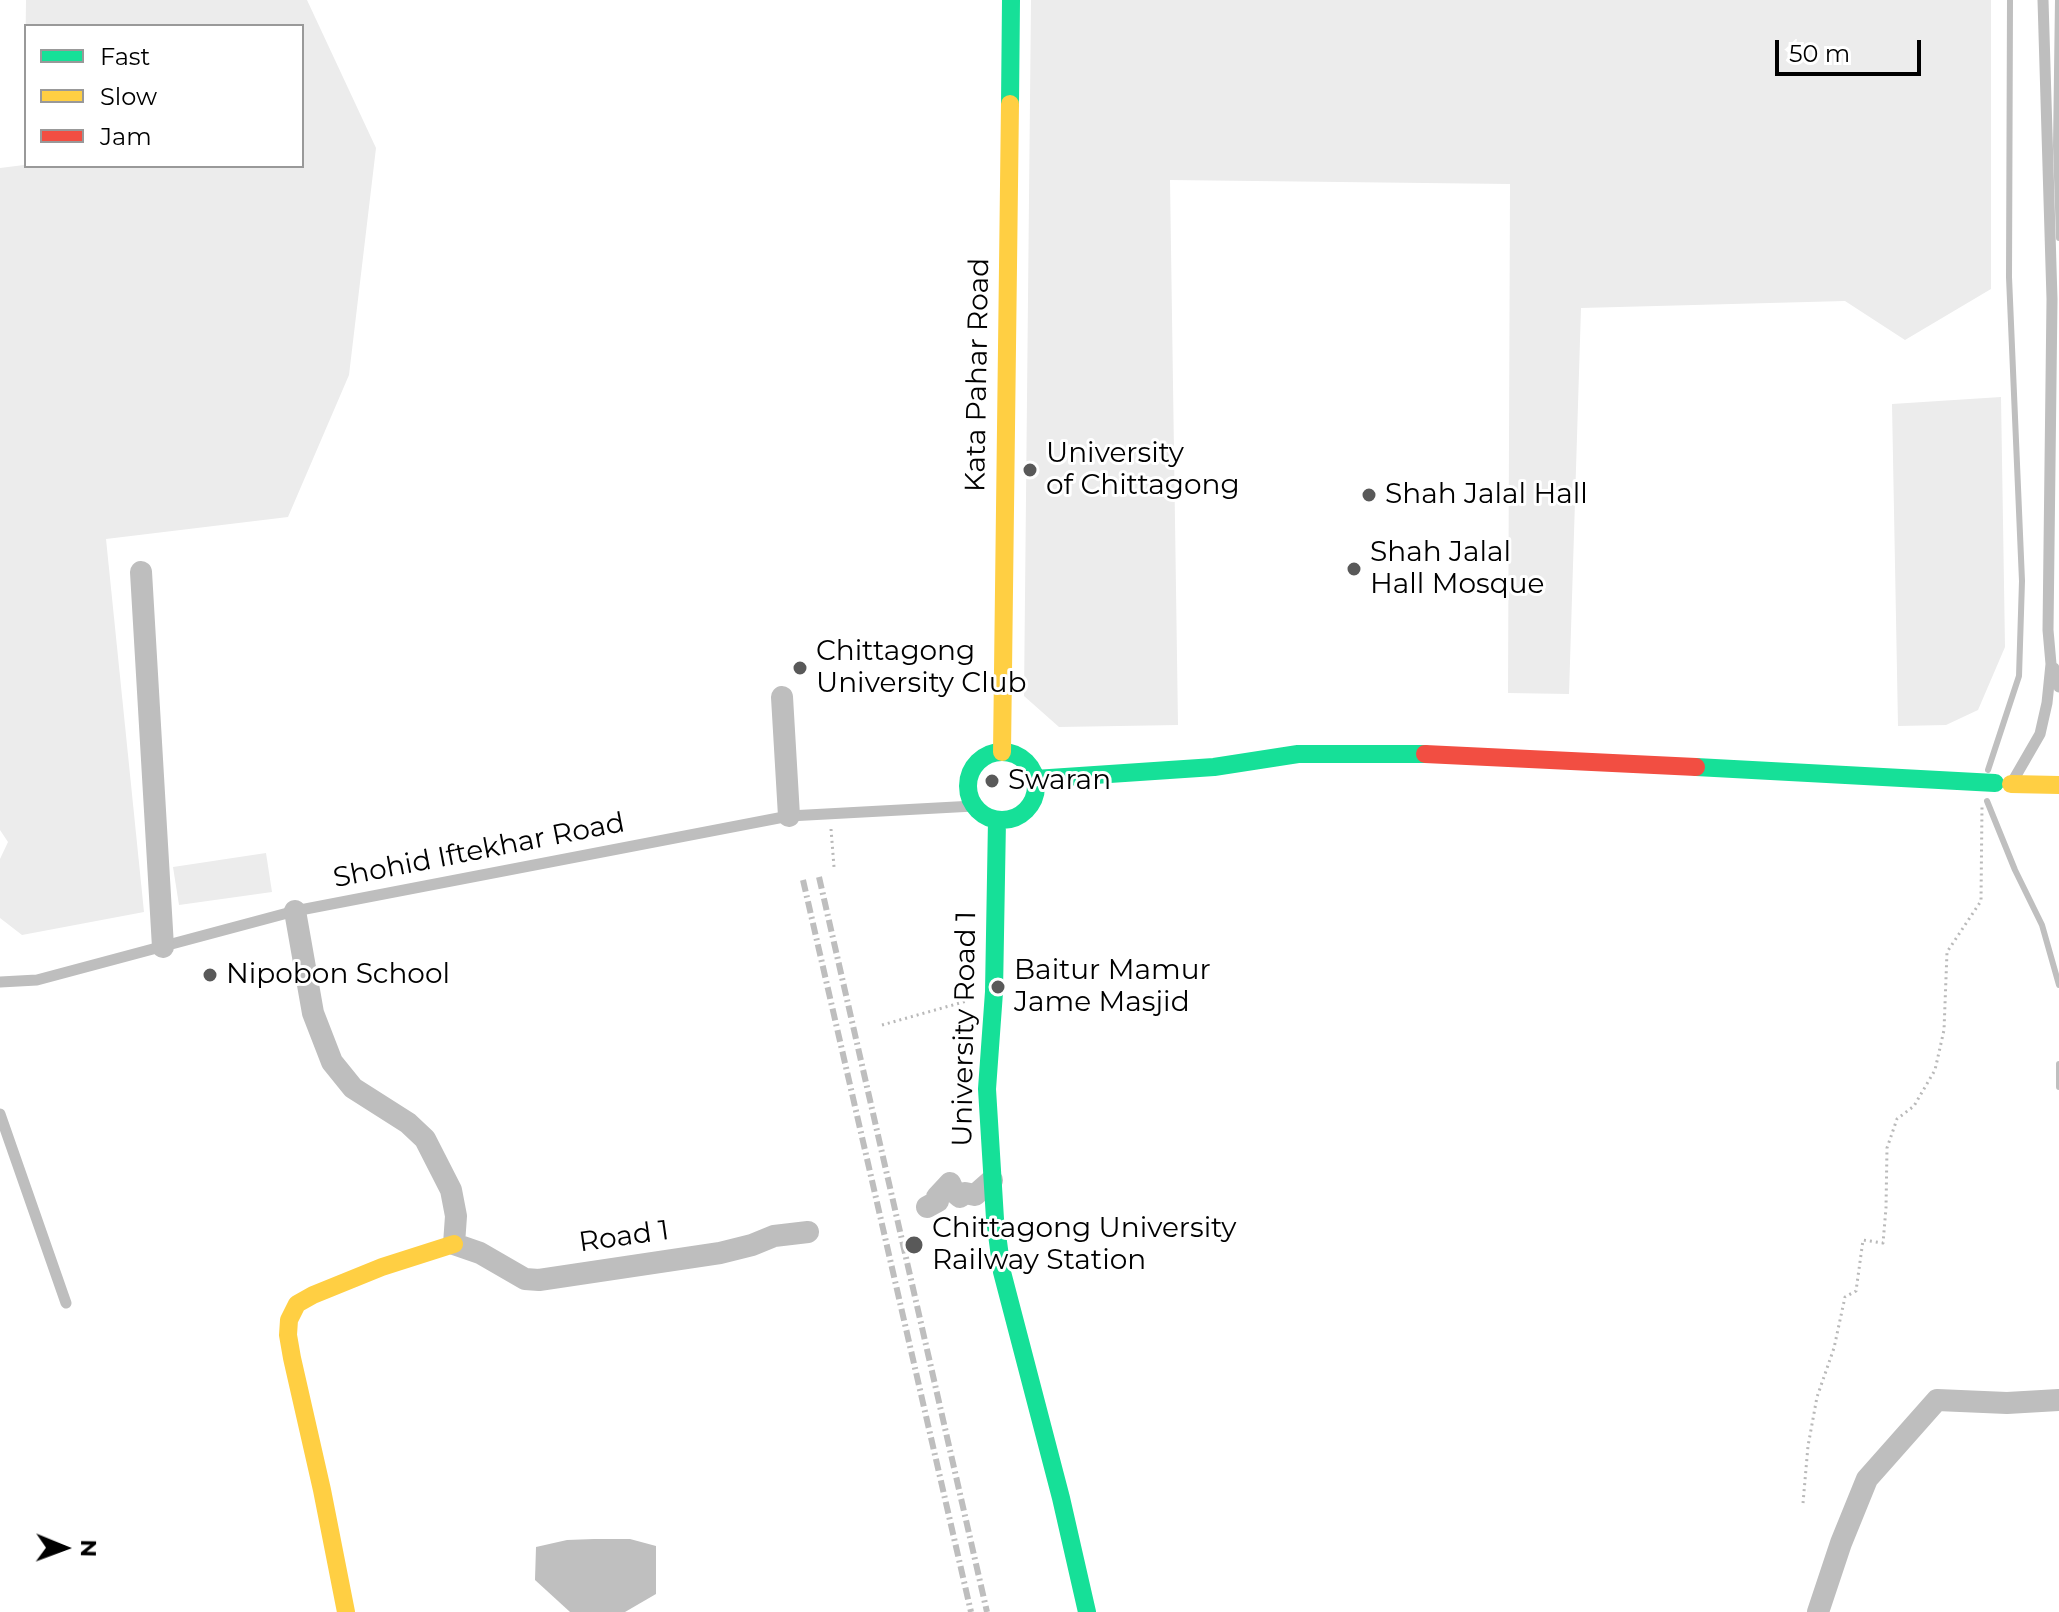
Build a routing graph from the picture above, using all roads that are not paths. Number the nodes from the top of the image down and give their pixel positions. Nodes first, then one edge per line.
1 (1011, 0) edge
2 (2043, 0) edge
3 (2055, 298) edge
4 (141, 572) dead end
5 (2050, 656) junction
6 (2059, 687) edge
7 (782, 697) dead end
8 (1002, 710) dead end
9 (1002, 752) junction
10 (1035, 779) junction
11 (1995, 783) junction
12 (2059, 785) edge
13 (974, 806) junction
14 (789, 816) junction
15 (997, 820) junction
16 (295, 911) junction
17 (163, 947) junction
18 (0, 982) edge
19 (0, 1114) edge
20 (992, 1180) junction
21 (927, 1207) dead end
22 (808, 1232) dead end
23 (454, 1244) junction
24 (66, 1303) dead end
25 (2059, 1400) edge
26 (346, 1612) edge
27 (1087, 1612) edge
28 (1818, 1612) edge

1 - 8 street, Kata Pahar Road
1 - 9 street, Kata Pahar Road
2 - 3 lane
3 - 5 lane
4 - 17 street
5 - 6 lane
5 - 11 lane
7 - 14 street
9 - 10 street
9 - 13 street
10 - 11 street
10 - 15 street
11 - 12 street
13 - 14 lane, Shohid Iftekhar Road
13 - 15 street
14 - 16 lane, Shohid Iftekhar Road
15 - 20 street, University Road 1
16 - 17 lane, Shohid Iftekhar Road
16 - 23 street
17 - 18 lane, Shohid Iftekhar Road
19 - 24 lane
20 - 21 street
20 - 27 street, University Road 1
22 - 23 street, Road 1
23 - 26 street
25 - 28 street

